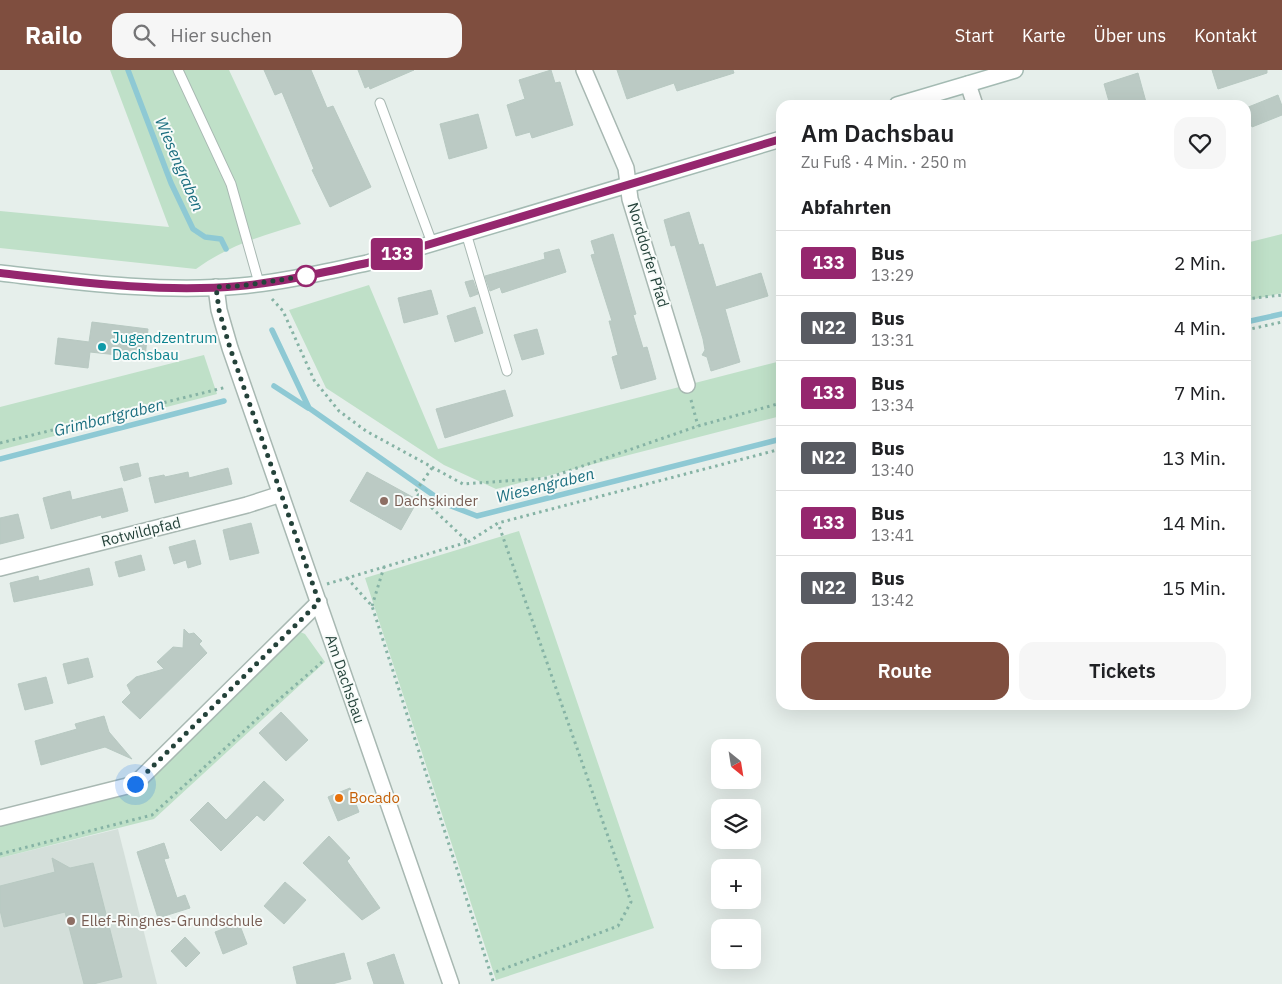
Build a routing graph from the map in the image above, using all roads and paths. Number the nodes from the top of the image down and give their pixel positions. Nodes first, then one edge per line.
1 (178, 70) edge
2 (584, 70) edge
3 (1015, 70) edge
4 (968, 84) junction
5 (914, 100) edge
6 (973, 100) edge
7 (380, 103) dead end
8 (776, 141) edge
9 (628, 185) junction
10 (466, 233) junction
11 (432, 243) junction
12 (0, 273) edge
13 (259, 283) junction
14 (216, 287) junction
15 (1282, 295) edge
16 (1251, 298) edge
17 (1282, 322) edge
18 (1251, 329) edge
19 (507, 371) dead end
20 (242, 383) junction
21 (687, 385) joint
22 (776, 404) edge
23 (698, 426) junction
24 (0, 443) edge
25 (776, 450) edge
26 (432, 468) junction
27 (281, 494) junction
28 (498, 523) junction
29 (468, 542) junction
30 (384, 567) junction
31 (0, 568) edge
32 (347, 578) junction
33 (317, 595) junction
34 (372, 606) junction
35 (336, 650) junction
36 (0, 818) edge
37 (0, 854) edge
38 (490, 974) junction
39 (451, 984) edge
40 (494, 984) edge

1 - 13 lane
2 - 9 street, Norddorfer Pfad
3 - 4 street
4 - 5 street
4 - 6 street
7 - 11 lane
8 - 9 street
9 - 10 street
9 - 21 street, Norddorfer Pfad
10 - 11 street
10 - 19 lane
11 - 13 street
12 - 14 street
13 - 14 street
13 - 26 path
14 - 20 street, Am Dachsbau
15 - 16 path
17 - 18 path
20 - 24 path
20 - 27 street, Am Dachsbau
21 - 23 path
22 - 23 path
23 - 26 path
25 - 28 path
26 - 29 path
27 - 31 street, Rotwildpfad
27 - 33 street, Am Dachsbau
28 - 29 path
28 - 38 path
29 - 30 path
30 - 32 path
30 - 34 path
32 - 33 path
32 - 34 path
33 - 35 street, Am Dachsbau
33 - 36 street
34 - 38 path
35 - 37 path
35 - 39 street, Am Dachsbau
38 - 40 path

